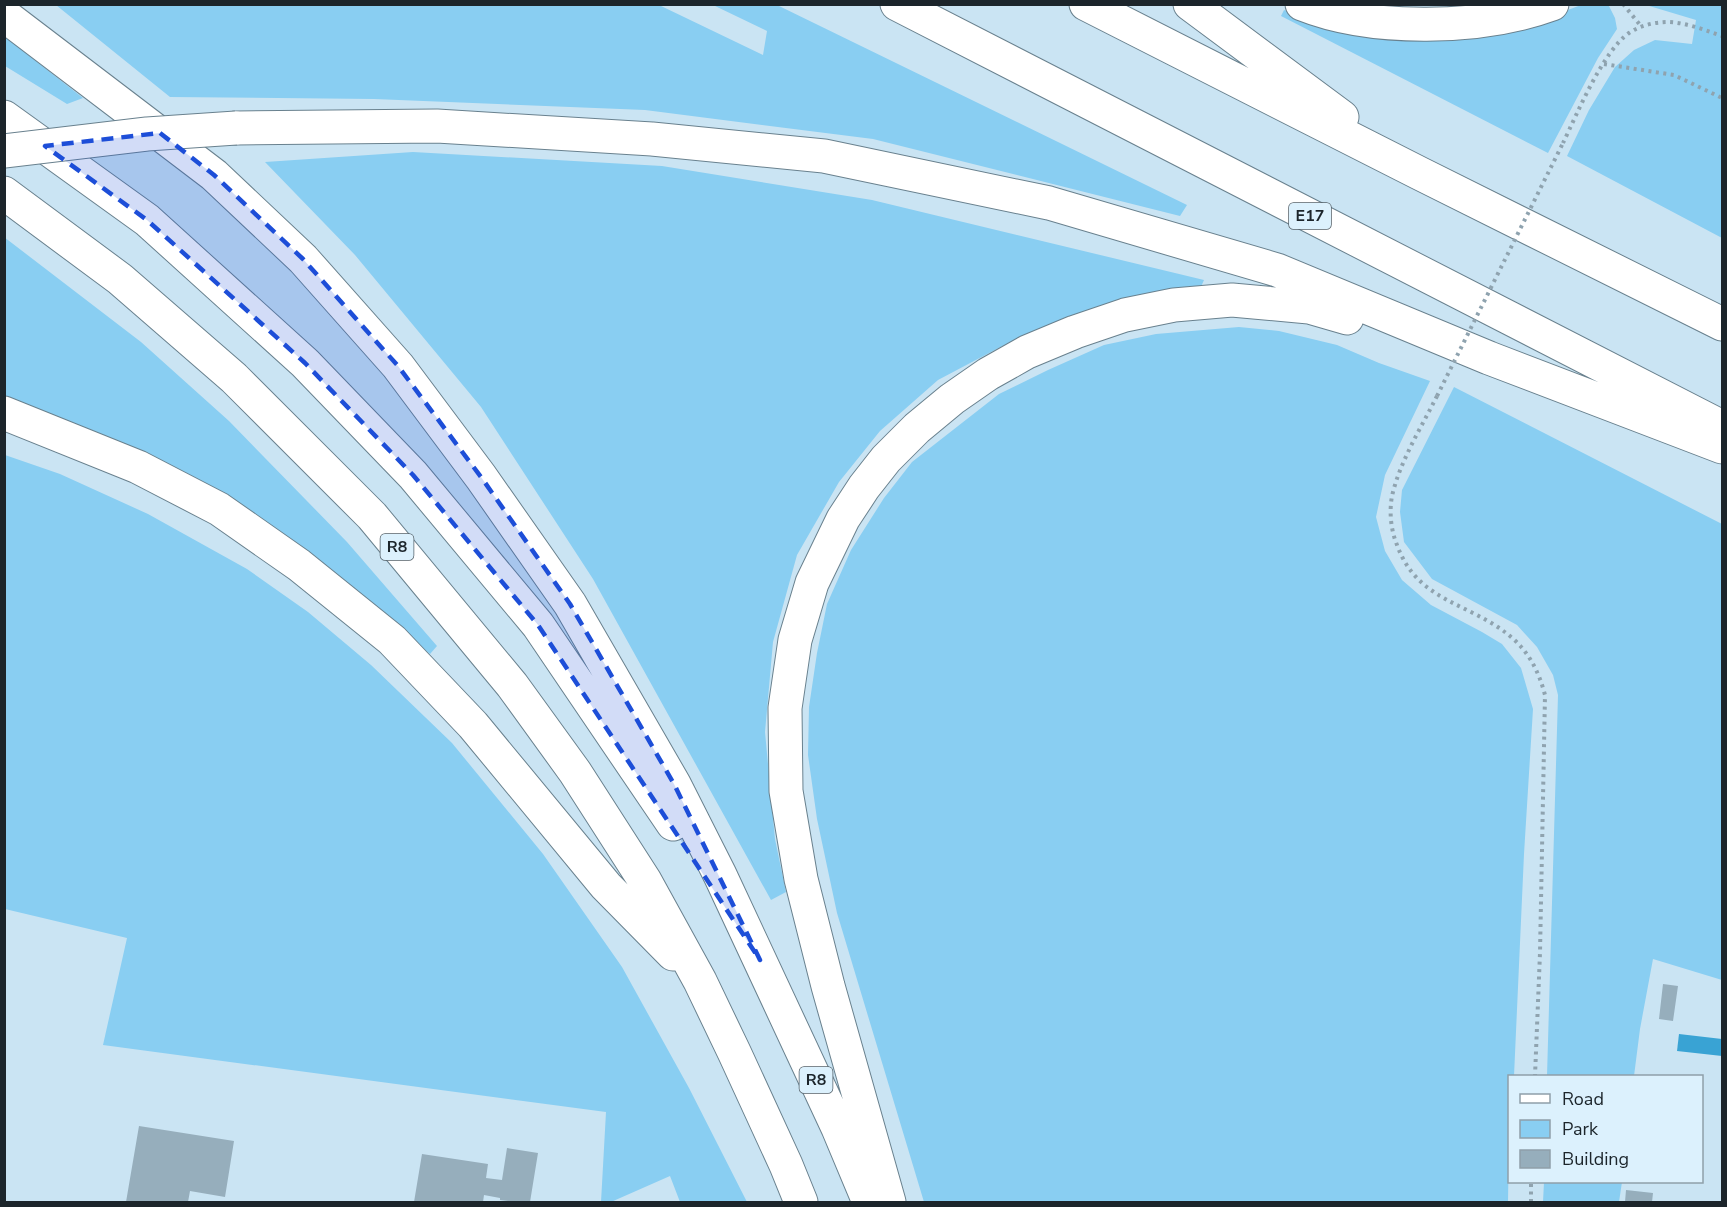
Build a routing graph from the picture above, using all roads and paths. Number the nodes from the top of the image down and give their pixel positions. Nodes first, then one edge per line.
1 (897, 4) edge
2 (1086, 4) edge
3 (1190, 4) edge
4 (1302, 4) edge
5 (1552, 4) edge
6 (1623, 4) edge
7 (4, 15) edge
8 (1641, 26) junction
9 (1722, 36) edge
10 (1604, 64) junction
11 (1722, 98) edge
12 (4, 117) edge
13 (4, 151) edge
14 (1419, 173) junction
15 (4, 194) edge
16 (1722, 324) edge
17 (1489, 358) junction
18 (4, 413) edge
19 (1722, 427) edge
20 (1722, 447) edge
21 (760, 960) junction
22 (700, 981) junction
23 (1535, 1075) edge
24 (1531, 1183) edge
25 (801, 1203) edge
26 (869, 1203) edge
27 (889, 1203) edge
28 (1531, 1203) edge

1 - 19 main road, E17
2 - 14 main road
3 - 14 main road
4 - 5 main road
6 - 8 path
7 - 21 main road
8 - 9 path
8 - 10 path
10 - 11 path
10 - 23 path, bridge
12 - 21 main road, R8
13 - 17 main road, bridge
14 - 16 main road
15 - 22 main road, R8
17 - 20 main road
17 - 27 main road
18 - 22 main road
21 - 26 main road, R8
22 - 25 main road, R8
24 - 28 path

